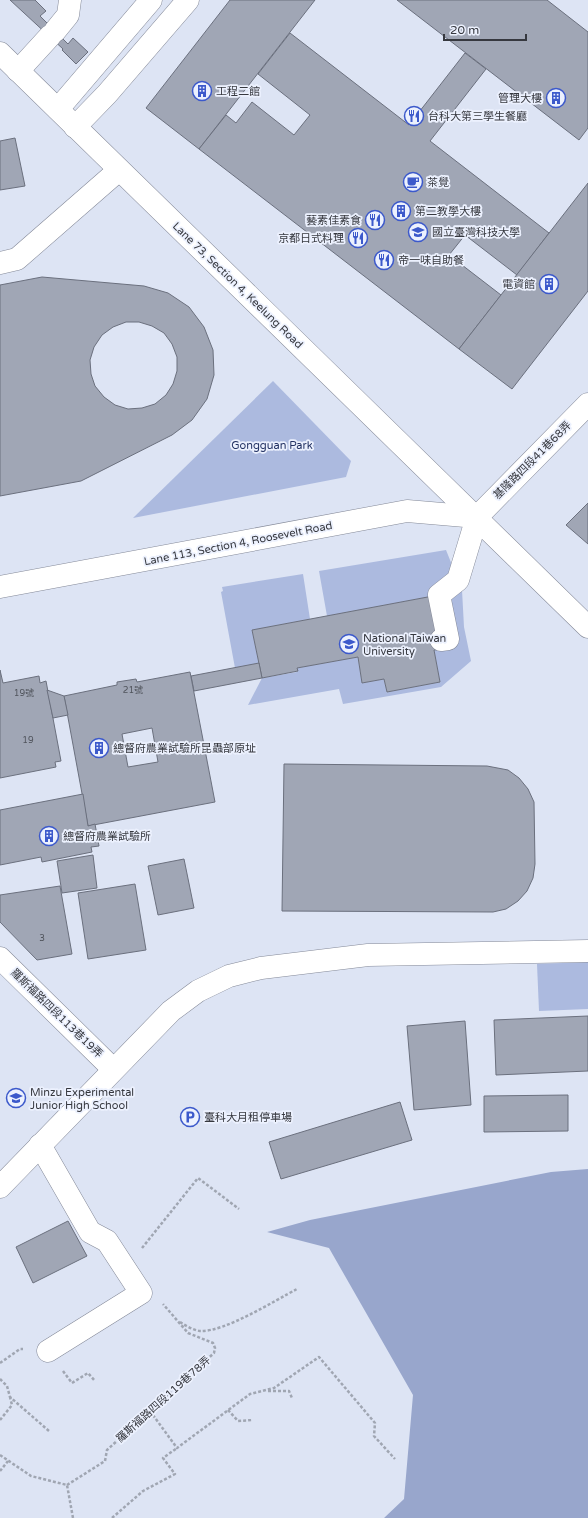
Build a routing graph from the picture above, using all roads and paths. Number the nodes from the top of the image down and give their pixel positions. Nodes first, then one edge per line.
1 (70, 0) edge
2 (151, 0) edge
3 (188, 0) edge
4 (0, 53) edge
5 (18, 71) junction
6 (58, 109) junction
7 (75, 127) junction
8 (119, 170) junction
9 (0, 263) edge
10 (588, 404) edge
11 (477, 517) junction
12 (0, 587) edge
13 (588, 627) edge
14 (441, 640) dead end
15 (588, 950) edge
16 (0, 958) edge
17 (113, 1069) junction
18 (40, 1145) junction
19 (0, 1187) edge
20 (239, 1209) dead end
21 (124, 1268) junction
22 (297, 1289) dead end
23 (48, 1351) dead end
24 (0, 1379) edge
25 (262, 1392) junction
26 (10, 1397) junction
27 (292, 1398) dead end
28 (228, 1410) junction
29 (150, 1411) junction
30 (0, 1420) edge
31 (253, 1420) dead end
32 (49, 1431) dead end
33 (177, 1448) junction
34 (0, 1455) edge
35 (395, 1459) dead end
36 (8, 1461) junction
37 (0, 1471) edge
38 (67, 1485) junction
39 (74, 1518) edge
40 (112, 1518) edge

1 - 5 street
2 - 6 street
3 - 7 street
4 - 5 street, Lane 73, Section 4, Keelung Road
5 - 6 street, Lane 73, Section 4, Keelung Road
6 - 7 street, Lane 73, Section 4, Keelung Road
7 - 8 street, Lane 73, Section 4, Keelung Road
8 - 9 street
8 - 11 street, Lane 73, Section 4, Keelung Road
10 - 11 street, 基隆路四段41巷68弄
11 - 12 street, Lane 113, Section 4, Roosevelt Road
11 - 13 street, Lane 73, Section 4, Keelung Road
11 - 14 street
15 - 17 street
16 - 17 street, 羅斯福路四段113巷19弄
17 - 18 street
18 - 19 street
18 - 21 street
20 - 21 path
21 - 23 street
22 - 29 path, 羅斯福路四段119巷78弄
24 - 26 path
25 - 27 path
25 - 28 path
25 - 35 path
26 - 30 path
26 - 32 path
28 - 31 path
28 - 33 path
29 - 33 path
29 - 38 path, 羅斯福路四段119巷78弄
33 - 40 path
34 - 36 path
36 - 37 path
36 - 38 path
38 - 39 path

